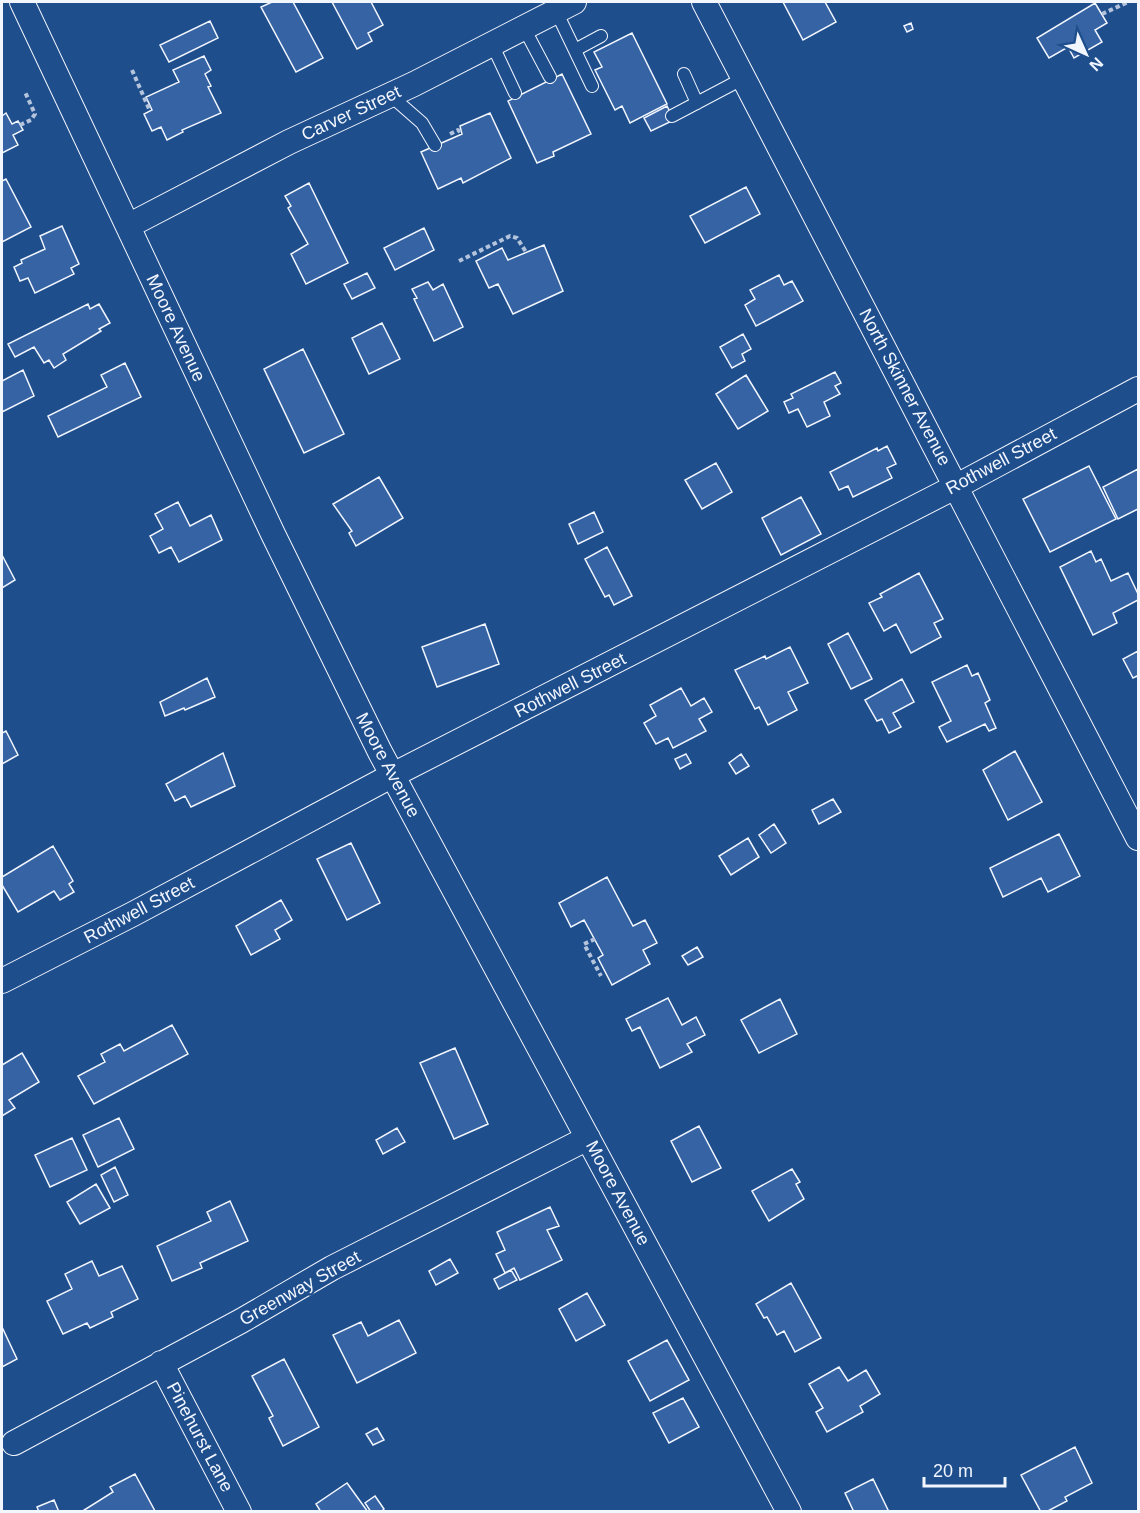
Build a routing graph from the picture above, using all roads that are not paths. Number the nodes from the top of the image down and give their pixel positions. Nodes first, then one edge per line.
1 (22, 2) edge
2 (704, 2) edge
3 (565, 6) edge
4 (524, 28) junction
5 (601, 36) dead end
6 (492, 44) junction
7 (575, 50) junction
8 (684, 74) dead end
9 (550, 77) dead end
10 (744, 78) junction
11 (592, 86) dead end
12 (515, 93) dead end
13 (390, 95) junction
14 (697, 103) junction
15 (672, 116) dead end
16 (435, 145) dead end
17 (128, 226) junction
18 (1138, 389) edge
19 (957, 486) junction
20 (393, 775) junction
21 (1138, 838) edge
22 (2, 981) edge
23 (588, 1138) junction
24 (161, 1363) junction
25 (14, 1443) dead end
26 (240, 1512) edge
27 (789, 1512) edge

1 - 17 street, Moore Avenue
2 - 10 street, North Skinner Avenue
3 - 4 street, Carver Street
3 - 7 lane
4 - 6 street, Carver Street
4 - 9 lane
5 - 7 lane
6 - 12 lane
6 - 13 street, Carver Street
7 - 11 lane
8 - 14 lane
10 - 14 lane
10 - 19 street, North Skinner Avenue
13 - 16 lane
13 - 17 street, Carver Street
14 - 15 lane
17 - 20 street, Moore Avenue
18 - 19 street, Rothwell Street
19 - 20 street, Rothwell Street
19 - 21 street, North Skinner Avenue
20 - 22 street, Rothwell Street
20 - 23 street, Moore Avenue
23 - 24 street, Greenway Street
23 - 27 street, Moore Avenue
24 - 25 street, Greenway Street
24 - 26 street, Pinehurst Lane

